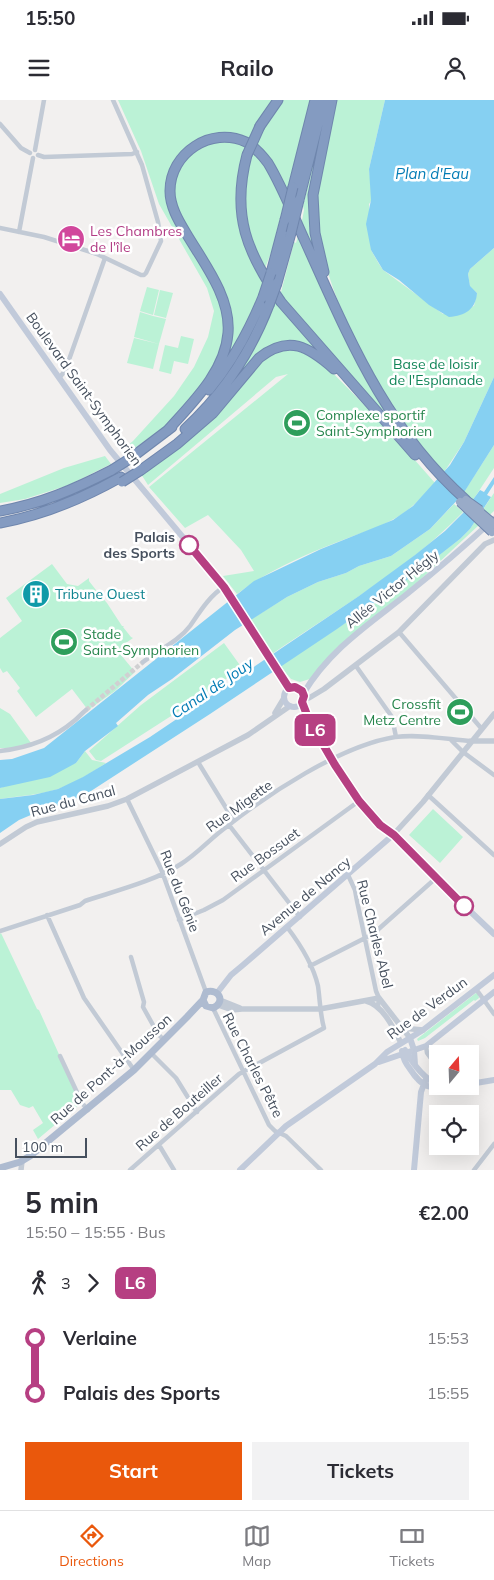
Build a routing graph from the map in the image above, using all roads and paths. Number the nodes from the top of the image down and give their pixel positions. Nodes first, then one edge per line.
1 (44, 100) edge
2 (112, 100) edge
3 (278, 100) edge
4 (315, 100) edge
5 (324, 100) edge
6 (332, 100) edge
7 (0, 124) edge
8 (136, 152) junction
9 (32, 154) junction
10 (0, 228) edge
11 (19, 232) junction
12 (105, 258) junction
13 (0, 294) edge
14 (348, 333) junction
15 (59, 378) junction
16 (356, 390) junction
17 (167, 431) junction
18 (428, 466) junction
19 (140, 468) junction
20 (463, 501) junction
21 (0, 511) edge
22 (0, 522) edge
23 (493, 526) edge
24 (225, 589) junction
25 (398, 632) junction
26 (143, 662) tunnel mouth
27 (356, 666) junction
28 (313, 678) junction
29 (289, 688) junction
30 (298, 688) junction
31 (284, 698) junction
32 (303, 698) junction
33 (293, 706) junction
34 (86, 710) tunnel mouth
35 (494, 714) edge
36 (272, 718) junction
37 (309, 720) junction
38 (481, 728) junction
39 (396, 737) junction
40 (451, 740) junction
41 (494, 741) edge
42 (471, 742) junction
43 (0, 751) edge
44 (463, 752) junction
45 (332, 759) junction
46 (198, 762) junction
47 (494, 775) edge
48 (428, 795) junction
49 (127, 799) junction
50 (359, 801) junction
51 (234, 821) junction
52 (229, 825) junction
53 (394, 835) junction
54 (0, 844) edge
55 (494, 855) edge
56 (263, 870) junction
57 (163, 874) junction
58 (348, 875) junction
59 (436, 878) junction
60 (47, 916) junction
61 (300, 917) junction
62 (179, 920) junction
63 (287, 927) junction
64 (0, 931) edge
65 (494, 934) edge
66 (365, 938) junction
67 (131, 957) dead end
68 (310, 966) junction
69 (494, 974) edge
70 (476, 988) junction
71 (494, 992) edge
72 (379, 998) junction
73 (213, 999) junction
74 (485, 1000) junction
75 (364, 1001) junction
76 (378, 1006) junction
77 (320, 1010) junction
78 (494, 1014) edge
79 (187, 1017) junction
80 (402, 1028) junction
81 (423, 1030) junction
82 (410, 1038) junction
83 (164, 1040) junction
84 (401, 1043) junction
85 (426, 1046) junction
86 (414, 1050) junction
87 (151, 1053) junction
88 (404, 1053) junction
89 (60, 1056) dead end
90 (429, 1056) edge
91 (375, 1064) junction
92 (416, 1065) junction
93 (134, 1070) junction
94 (243, 1072) junction
95 (429, 1080) edge
96 (494, 1080) edge
97 (429, 1082) edge
98 (479, 1082) edge
99 (429, 1091) edge
100 (88, 1110) junction
101 (197, 1112) junction
102 (280, 1132) junction
103 (494, 1144) edge
104 (159, 1146) junction
105 (22, 1161) junction
106 (8, 1168) edge
107 (21, 1170) edge
108 (130, 1170) edge
109 (174, 1170) edge
110 (240, 1170) edge
111 (321, 1170) edge
112 (414, 1170) edge
113 (474, 1170) edge

1 - 9 street
2 - 8 street
3 - 16 highway, bridge
4 - 17 highway, bridge
5 - 19 highway, bridge
6 - 14 highway
7 - 9 street
8 - 9 street
8 - 12 street
9 - 11 street
10 - 11 street
11 - 12 street
12 - 15 street
13 - 15 main road, Boulevard Saint-Symphorien
14 - 17 highway
14 - 18 highway
15 - 24 main road, Boulevard Saint-Symphorien
16 - 18 highway
16 - 19 highway
17 - 21 highway, bridge
18 - 20 highway
19 - 22 highway, bridge
20 - 23 highway, bridge
20 - 23 highway, bridge
23 - 25 street
23 - 28 main road, Allée Victor Hégly
24 - 26 street
24 - 29 main road, Boulevard Saint-Symphorien
25 - 27 street
25 - 38 street
27 - 32 street
27 - 39 street
28 - 30 main road, Allée Victor Hégly
28 - 32 main road, Allée Victor Hégly
29 - 30 main road
29 - 31 main road
30 - 32 main road
31 - 33 main road
31 - 36 street
32 - 33 main road
32 - 37 main road
33 - 36 street, Rue du Canal
33 - 37 main road
34 - 43 street
35 - 38 street
36 - 46 street, Rue du Canal
37 - 45 main road
38 - 42 street
39 - 40 street, Rue Migette
39 - 45 street, Rue Migette
40 - 42 street, Rue Migette
40 - 44 street
41 - 42 street
42 - 44 street
44 - 47 street
44 - 48 street
45 - 50 main road
45 - 51 street, Rue Migette
46 - 49 street, Rue du Canal
46 - 51 street
48 - 53 street
48 - 55 street
49 - 54 street, Rue du Canal
49 - 57 street, Rue du Génie
50 - 53 main road
50 - 56 street, Rue Bossuet
51 - 52 street, Rue Migette
52 - 56 street
52 - 57 street, Rue Migette
53 - 58 main road, Avenue de Nancy
53 - 59 main road
56 - 61 street
56 - 62 street, Rue Bossuet
57 - 60 street, Rue Migette
57 - 62 street, Rue du Génie
58 - 61 main road, Avenue de Nancy
58 - 66 street, Rue Charles Abel
59 - 65 main road
59 - 66 street
60 - 64 street, Rue Migette
60 - 93 street
61 - 63 main road, Avenue de Nancy
62 - 73 street, Rue du Génie
63 - 68 street
63 - 73 main road, Avenue de Nancy
66 - 68 street
66 - 72 street, Rue Charles Abel
67 - 83 street
68 - 77 street
69 - 70 main road, Rue de Verdun
70 - 74 street
70 - 81 main road, Rue de Verdun
71 - 74 main road, Rue de Verdun
72 - 75 street
72 - 76 street
72 - 80 street
73 - 77 street
73 - 79 main road, Rue de Pont-à-Mousson
73 - 79 main road, Rue de Pont-à-Mousson
73 - 94 street, Rue Charles Pêtre
74 - 78 street
74 - 85 main road, Rue de Verdun
75 - 76 street
75 - 77 street
76 - 84 street
77 - 94 street, Rue de Bouteiller
79 - 83 main road, Rue de Pont-à-Mousson
80 - 81 street
80 - 82 street
81 - 82 main road, Rue de Verdun
82 - 84 main road, Rue de Verdun
82 - 86 main road
83 - 87 main road, Rue de Pont-à-Mousson
84 - 88 main road
84 - 91 main road, Rue de Verdun
85 - 86 main road, Rue de Verdun
85 - 90 street
86 - 88 main road, Rue de Verdun
86 - 92 main road
87 - 93 main road, Rue de Pont-à-Mousson
87 - 101 street
88 - 91 main road, Rue de Verdun
88 - 92 main road
88 - 97 main road
89 - 100 street
91 - 102 main road, Rue de Verdun
92 - 95 main road
93 - 100 main road, Rue de Pont-à-Mousson
94 - 101 street, Rue de Bouteiller
94 - 102 street, Rue Charles Pêtre
96 - 98 main road
99 - 112 main road
100 - 105 main road, Rue de Pont-à-Mousson
101 - 104 street, Rue de Bouteiller
102 - 110 main road, Rue de Verdun
102 - 111 street, Rue Charles Pêtre
103 - 113 street
104 - 108 street, Rue de Bouteiller
104 - 109 street
105 - 106 main road, Rue de Pont-à-Mousson
105 - 107 street

